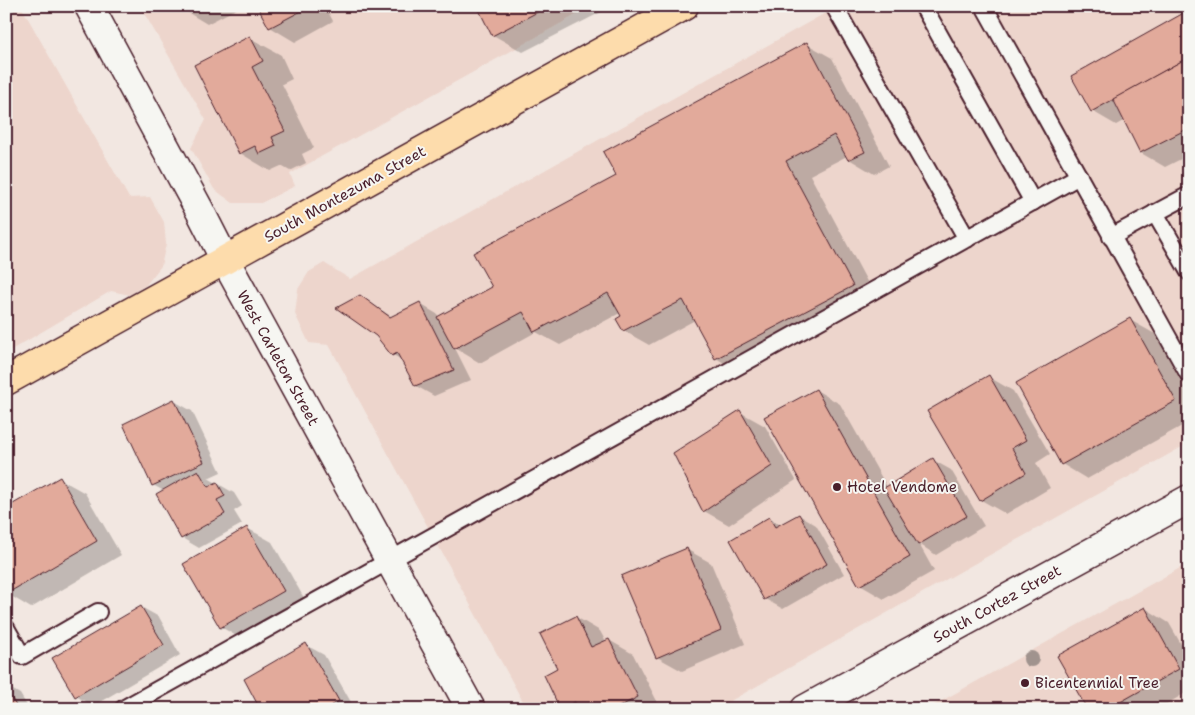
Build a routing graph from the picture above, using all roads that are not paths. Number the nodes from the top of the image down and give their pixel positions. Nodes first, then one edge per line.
1 (89, 6) edge
2 (684, 6) edge
3 (834, 6) edge
4 (922, 6) edge
5 (984, 6) edge
6 (1078, 176) junction
7 (1189, 195) edge
8 (1033, 202) junction
9 (1155, 213) junction
10 (1111, 237) junction
11 (967, 239) junction
12 (225, 260) junction
13 (1189, 272) edge
14 (1189, 375) edge
15 (6, 381) edge
16 (1189, 499) edge
17 (389, 560) junction
18 (98, 612) dead end
19 (6, 628) edge
20 (123, 709) edge
21 (471, 709) edge
22 (806, 709) edge

1 - 12 street, West Carleton Street
2 - 12 main road, South Montezuma Street
3 - 11 lane
4 - 8 lane
5 - 6 lane
6 - 8 lane
6 - 10 lane
7 - 9 lane
8 - 11 lane
9 - 10 lane
9 - 13 lane
10 - 14 lane
11 - 17 lane
12 - 15 main road, South Montezuma Street
12 - 17 street, West Carleton Street
16 - 22 street, South Cortez Street
17 - 20 lane
17 - 21 street, West Carleton Street
18 - 19 lane

